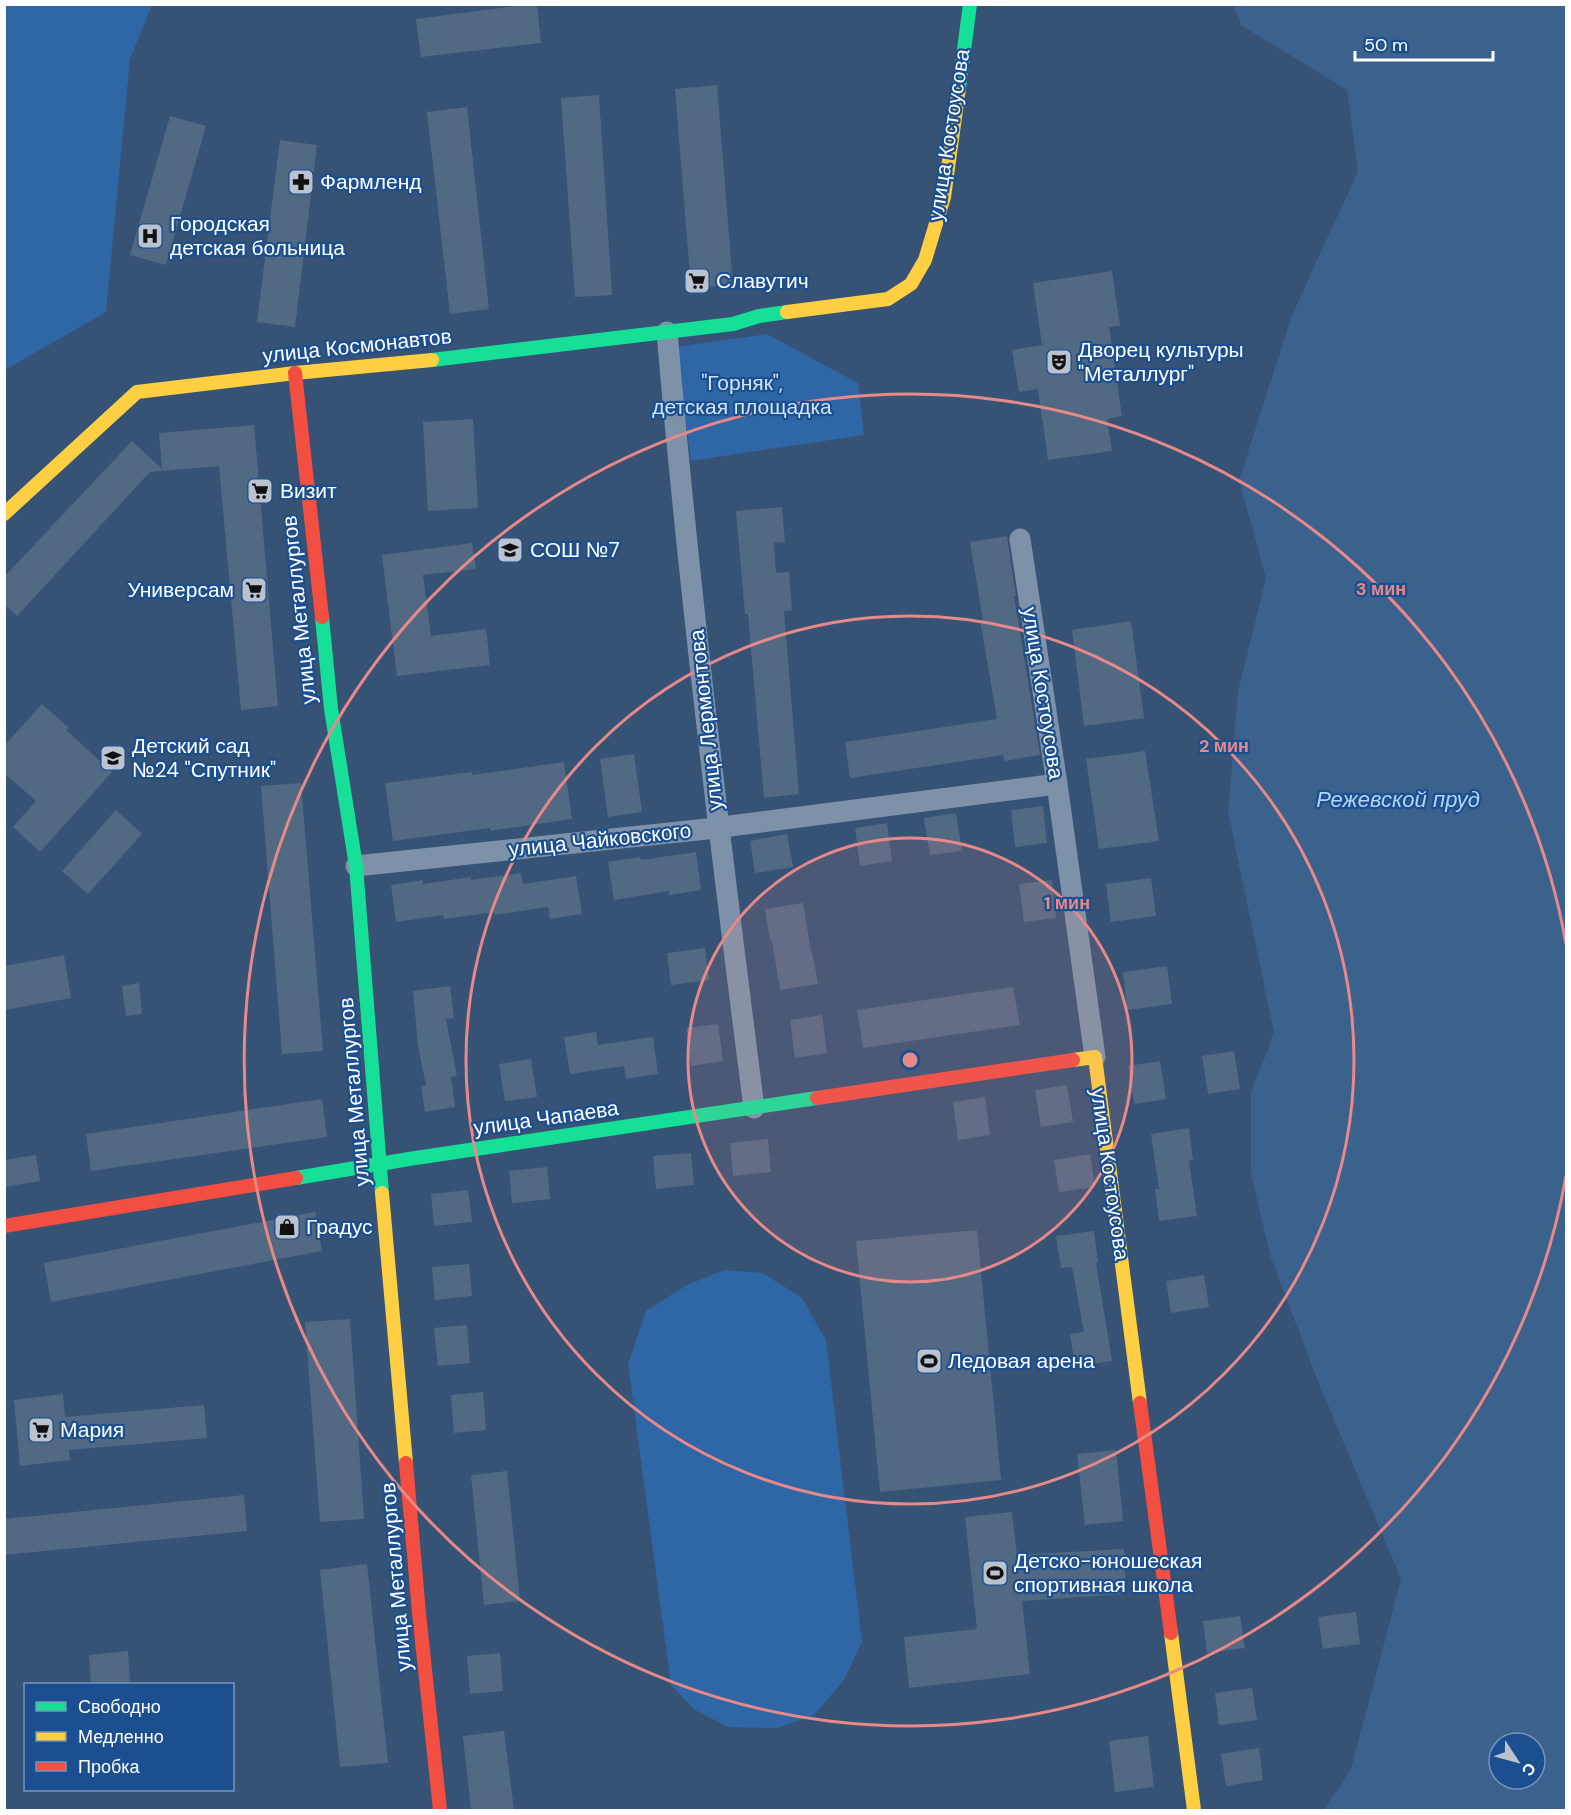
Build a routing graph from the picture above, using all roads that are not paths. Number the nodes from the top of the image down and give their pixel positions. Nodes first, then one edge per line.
1 (970, 4) edge
2 (759, 316) joint
3 (667, 332) junction
4 (295, 372) junction
5 (4, 513) edge
6 (1020, 538) dead end
7 (1058, 784) junction
8 (718, 827) junction
9 (356, 866) junction
10 (1095, 1057) junction
11 (754, 1108) junction
12 (380, 1165) junction
13 (4, 1226) edge
14 (440, 1810) edge
15 (1194, 1810) edge

1 - 2 street, улица Костоусова
2 - 3 street, улица Космонавтов
3 - 4 street, улица Космонавтов
3 - 8 street, улица Лермонтова
4 - 5 street, улица Космонавтов
4 - 9 street, улица Металлургов
6 - 7 street, улица Костоусова
7 - 8 street, улица Чайковского
7 - 10 street, улица Костоусова
8 - 9 street, улица Чайковского
8 - 11 street, улица Лермонтова
9 - 12 street, улица Металлургов
10 - 11 street, улица Чапаева
10 - 15 street, улица Костоусова
11 - 12 street, улица Чапаева
12 - 13 street, улица Чапаева
12 - 14 street, улица Металлургов

